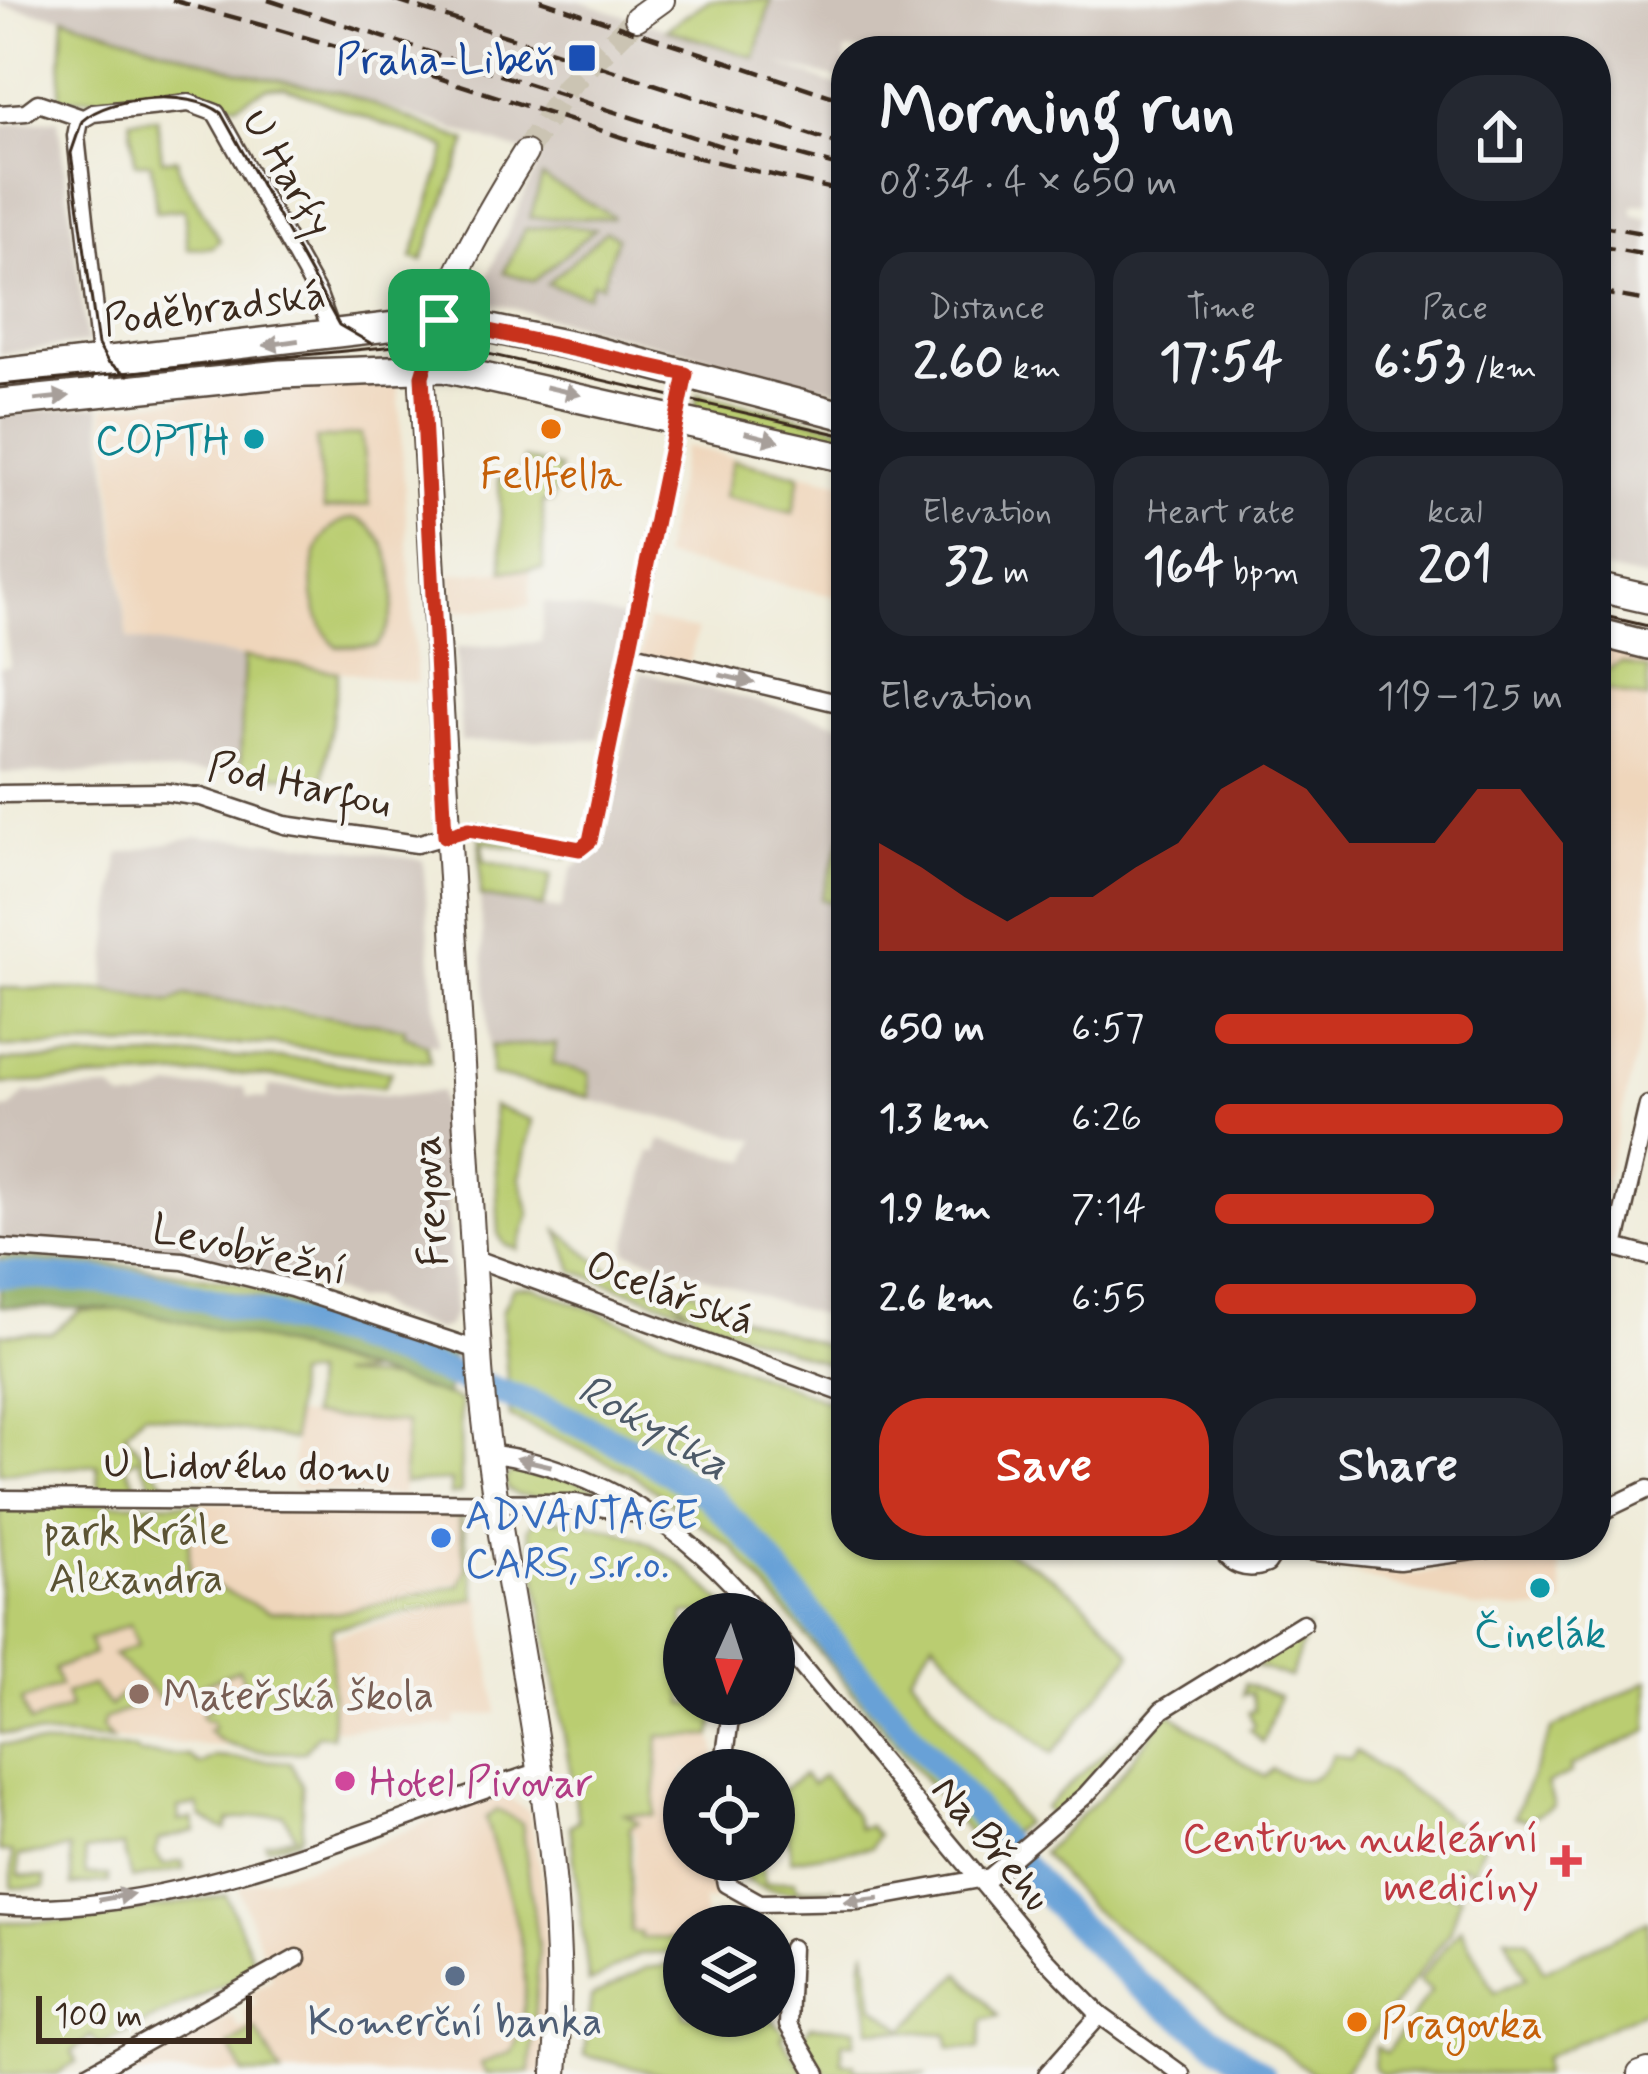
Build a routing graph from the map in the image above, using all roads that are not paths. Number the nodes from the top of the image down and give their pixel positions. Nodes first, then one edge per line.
1 (662, 0) edge
2 (637, 18) tunnel mouth
3 (0, 114) edge
4 (79, 122) junction
5 (525, 153) tunnel mouth
6 (439, 320) junction
7 (333, 335) junction
8 (102, 363) junction
9 (422, 367) junction
10 (0, 374) edge
11 (686, 374) junction
12 (104, 392) junction
13 (0, 403) edge
14 (831, 412) edge
15 (677, 417) junction
16 (831, 454) edge
17 (1611, 590) edge
18 (1648, 599) edge
19 (1611, 636) edge
20 (1648, 645) edge
21 (628, 653) junction
22 (831, 701) edge
23 (0, 794) edge
24 (445, 836) junction
25 (1648, 1105) edge
26 (0, 1248) edge
27 (1648, 1256) edge
28 (471, 1257) junction
29 (479, 1359) junction
30 (831, 1389) edge
31 (487, 1453) junction
32 (1648, 1489) edge
33 (0, 1499) edge
34 (493, 1505) junction
35 (1611, 1507) edge
36 (653, 1517) junction
37 (1229, 1560) edge
38 (1270, 1560) edge
39 (739, 1593) edge
40 (1303, 1623) dead end
41 (795, 1672) edge
42 (538, 1772) junction
43 (730, 1881) edge
44 (977, 1882) junction
45 (0, 1906) edge
46 (298, 1958) dead end
47 (1100, 2014) junction
48 (795, 2037) edge
49 (88, 2074) edge
50 (554, 2074) edge
51 (817, 2074) edge
52 (1047, 2074) edge
53 (1181, 2074) edge

1 - 2 main road
3 - 4 street
4 - 7 street, U Harfy
4 - 8 street
5 - 6 main road, Freyova
6 - 7 main road, Poděbradská
6 - 9 main road, Freyova
6 - 11 main road
7 -> 8 main road, Poděbradská
8 - 10 main road, Poděbradská
8 - 12 street
9 - 12 main road, Poděbradská
9 -> 15 main road, Poděbradská
9 - 24 main road, Freyova
11 - 14 main road
11 - 15 street
13 -> 12 main road, Poděbradská
15 -> 16 main road, Poděbradská
15 - 21 street
17 - 18 main road
19 - 20 main road
21 -> 22 street
21 - 24 street, Pod Harfou
23 - 24 street, Pod Harfou
24 - 28 main road, Freyova
25 - 27 street
26 - 29 street, Levobřežní
28 - 29 main road, Freyova
28 - 30 street, Ocelářská
29 - 31 main road, Freyova
31 - 34 main road, Freyova
36 -> 31 street
32 - 35 street
33 - 34 street, U Lidového domu
34 - 36 street
34 - 42 main road, Freyova
36 - 39 street
37 - 38 street
40 - 44 street
41 - 44 street, Na Břehu
45 -> 42 street
42 - 50 main road, Freyova
44 -> 43 street
44 - 47 street, Na Břehu
46 - 49 street
47 - 52 street
47 - 53 street, Na Břehu
48 - 51 street

